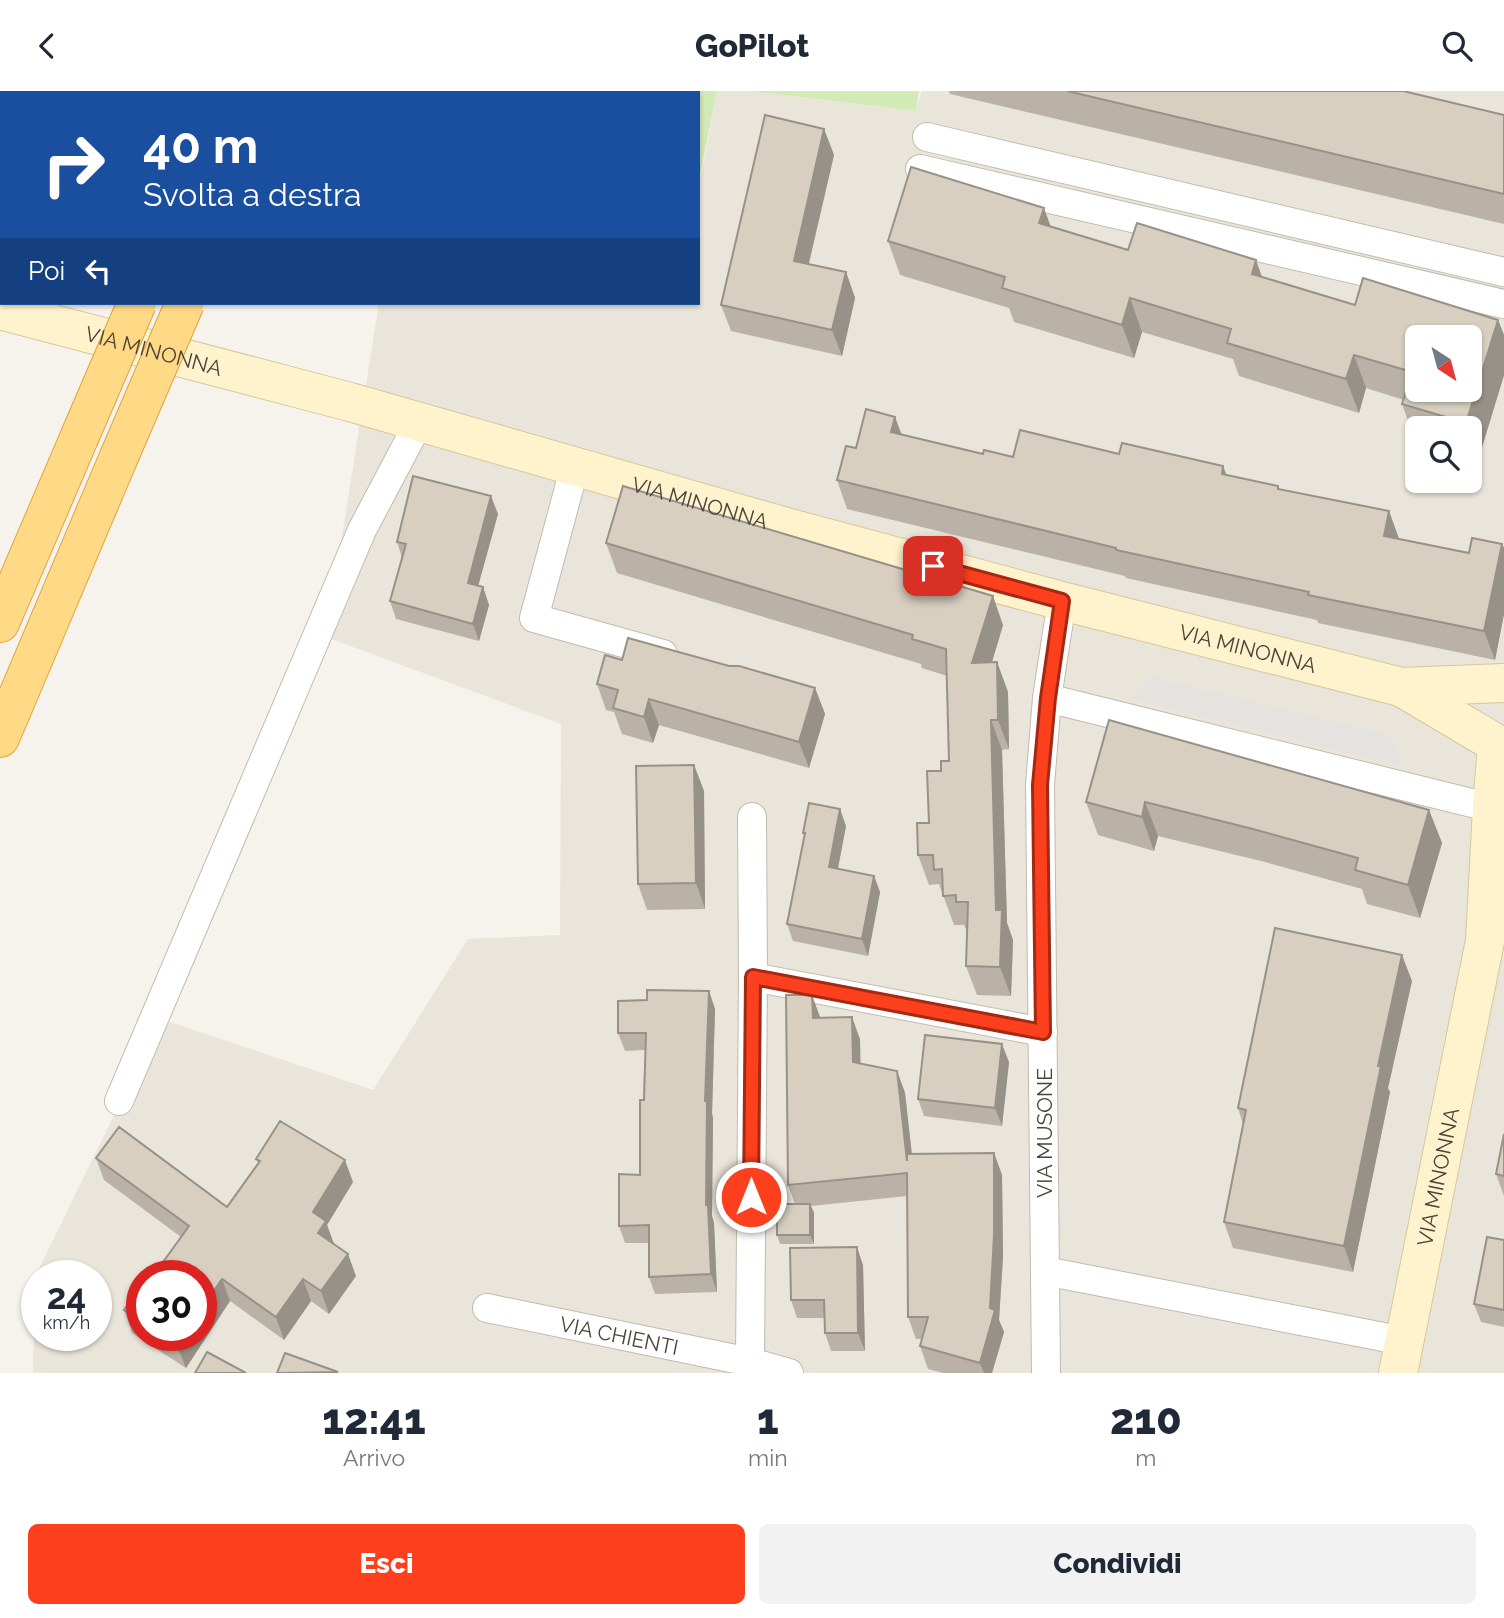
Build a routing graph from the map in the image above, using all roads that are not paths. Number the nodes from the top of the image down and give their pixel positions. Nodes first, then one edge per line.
1 (927, 137) dead end
2 (920, 169) edge
3 (1504, 272) edge
4 (1504, 304) edge
5 (136, 305) edge
6 (184, 305) edge
7 (0, 310) edge
8 (419, 422) junction
9 (575, 467) junction
10 (1062, 601) junction
11 (0, 622) edge
12 (691, 662) edge
13 (1504, 684) edge
14 (1401, 687) junction
15 (1504, 693) edge
16 (1048, 698) junction
17 (0, 738) edge
18 (1501, 751) edge
19 (1492, 808) junction
20 (752, 817) dead end
21 (1504, 892) edge
22 (1485, 941) junction
23 (753, 977) junction
24 (1043, 1032) junction
25 (119, 1101) dead end
26 (1045, 1271) junction
27 (487, 1308) dead end
28 (1401, 1357) edge
29 (750, 1368) edge
30 (789, 1373) edge
31 (1046, 1373) edge

1 - 3 street
2 - 4 street
5 - 11 highway, bridge
6 - 17 highway, bridge
7 - 8 main road, VIA MINONNA
8 - 9 main road, VIA MINONNA
8 - 25 street
9 - 10 main road, VIA MINONNA
9 - 12 street
10 - 14 main road, VIA MINONNA
10 - 16 street, VIA MUSONE
13 - 14 main road, VIA MINONNA
14 - 18 main road, VIA MINONNA
15 - 18 main road, VIA MINONNA
16 - 19 street
16 - 24 street, VIA MUSONE
18 - 19 main road, VIA MINONNA
19 - 22 main road, VIA MINONNA
20 - 23 street
21 - 22 main road, VIA MINONNA
22 - 28 main road, VIA MINONNA
23 - 24 street
23 - 29 street
24 - 26 street, VIA MUSONE
26 - 28 street
26 - 31 street, VIA MUSONE
27 - 29 street, VIA CHIENTI
29 - 30 street, VIA CHIENTI

